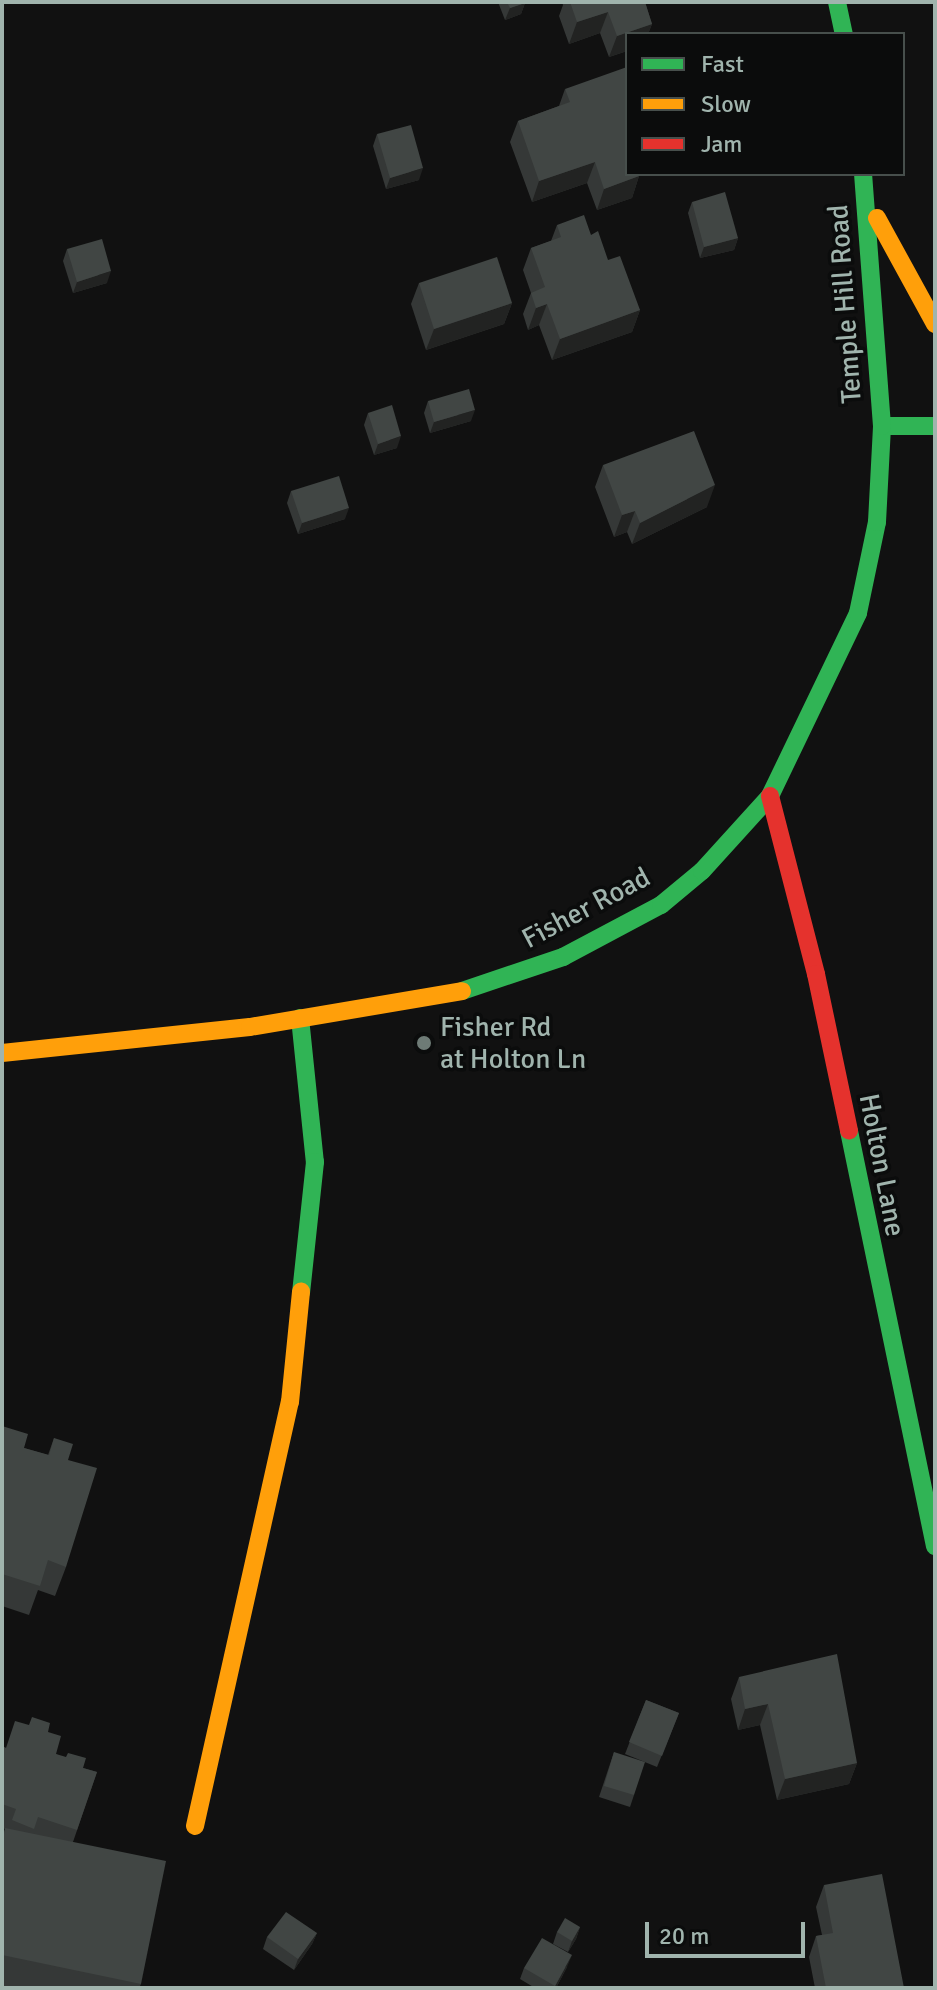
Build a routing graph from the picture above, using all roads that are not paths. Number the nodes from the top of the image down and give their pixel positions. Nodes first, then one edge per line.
1 (837, 2) edge
2 (844, 32) edge
3 (863, 176) edge
4 (866, 194) junction
5 (935, 324) edge
6 (882, 426) junction
7 (935, 426) edge
8 (770, 796) junction
9 (300, 1018) junction
10 (2, 1053) edge
11 (935, 1546) edge
12 (195, 1826) dead end

1 - 2 street
3 - 4 street, Temple Hill Road
4 - 5 street
4 - 6 street, Temple Hill Road
6 - 7 street, Temple Hill Road
6 - 8 street, Fisher Road
8 - 9 street, Fisher Road
8 - 11 street, Holton Lane
9 - 10 street, Fisher Road
9 - 12 street

